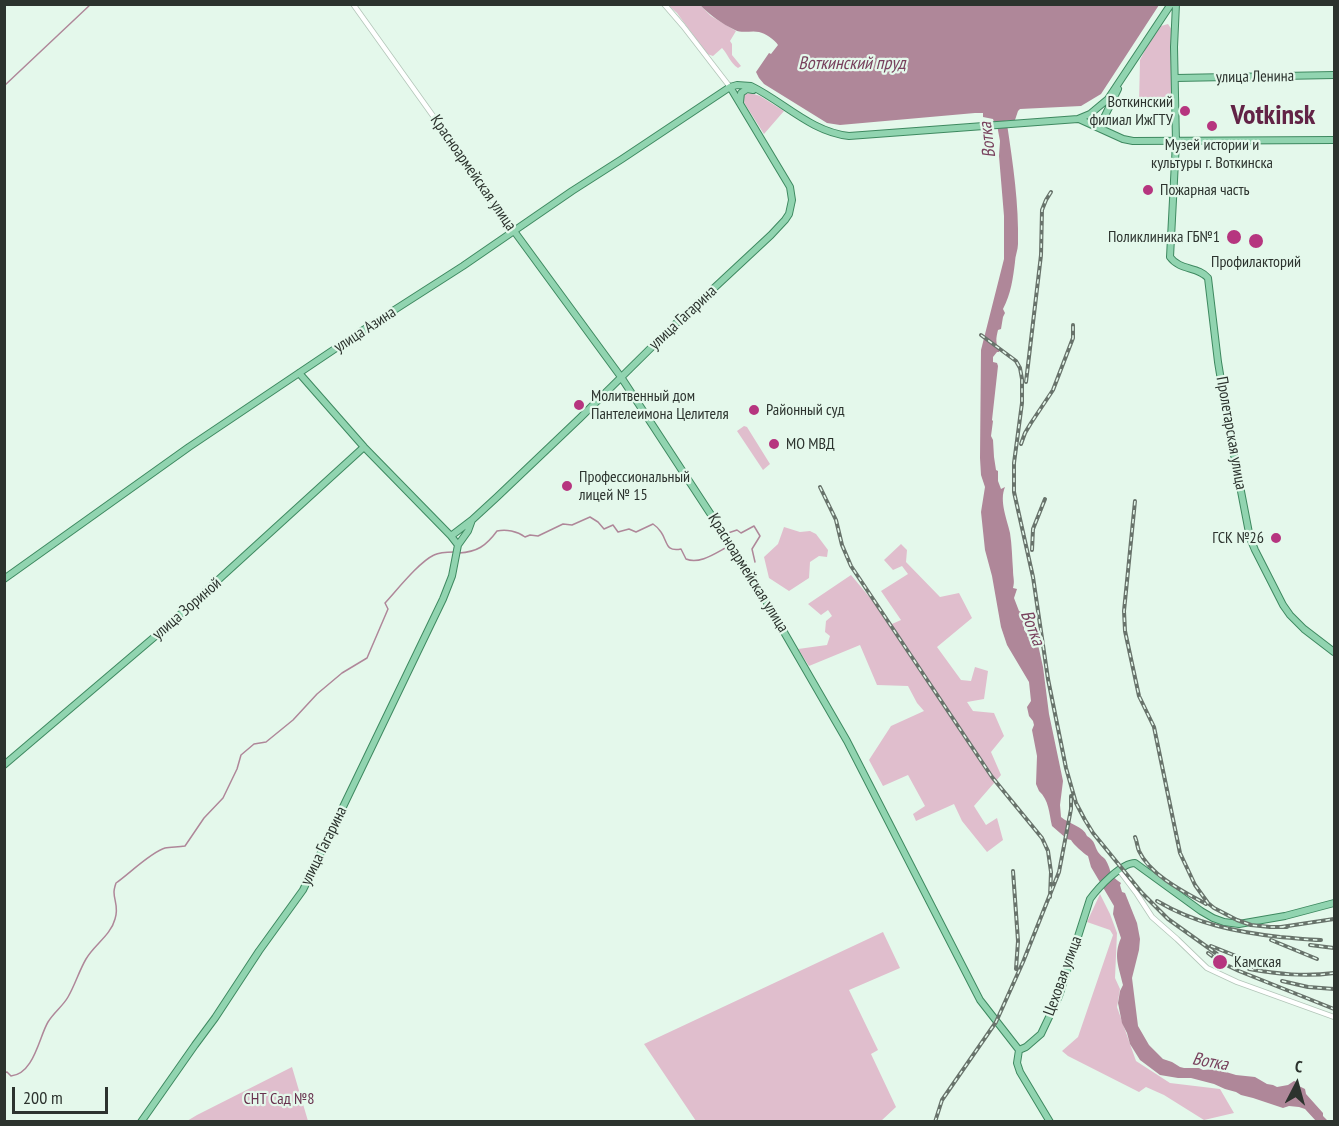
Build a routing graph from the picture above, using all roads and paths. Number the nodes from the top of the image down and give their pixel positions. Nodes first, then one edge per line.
1 (353, 4) edge
2 (664, 4) edge
3 (1173, 4) edge
4 (1155, 27) junction
5 (1174, 32) junction
6 (1126, 72) junction
7 (1335, 75) edge
8 (1176, 78) junction
9 (730, 87) junction
10 (759, 90) junction
11 (741, 105) junction
12 (1078, 119) junction
13 (1099, 128) junction
14 (1335, 140) edge
15 (1176, 142) junction
16 (514, 231) junction
17 (299, 373) junction
18 (621, 377) junction
19 (364, 447) junction
20 (472, 520) junction
21 (451, 536) junction
22 (458, 545) junction
23 (4, 579) edge
24 (1335, 652) edge
25 (4, 765) edge
26 (1118, 871) junction
27 (1335, 903) edge
28 (1335, 1017) edge
29 (1019, 1050) junction
30 (141, 1122) edge
31 (1050, 1122) edge

1 - 16 street, Красноармейская улица
2 - 9 street
3 - 4 main road
3 - 5 main road
4 - 5 main road
4 - 6 main road
5 - 8 main road
6 - 12 main road
6 - 13 main road
7 - 8 main road, улица Ленина
8 - 15 main road
9 - 10 main road
9 - 11 main road, улица Гагарина
9 - 16 main road, улица Азина
10 - 11 main road
10 - 12 main road
11 - 18 main road, улица Гагарина
12 - 13 main road
13 - 15 main road
14 - 15 main road
15 - 24 main road, Пролетарская улица
16 - 17 main road, улица Азина
16 - 18 main road, Красноармейская улица
17 - 19 main road
17 - 23 main road, улица Азина
18 - 20 main road, улица Гагарина
18 - 29 main road, Красноармейская улица
19 - 21 main road
19 - 25 main road, улица Зориной
20 - 21 main road
20 - 22 main road, улица Гагарина
21 - 22 main road
22 - 30 main road, улица Гагарина
26 - 27 main road
26 - 28 street
26 - 29 main road, Цеховая улица
29 - 31 main road

